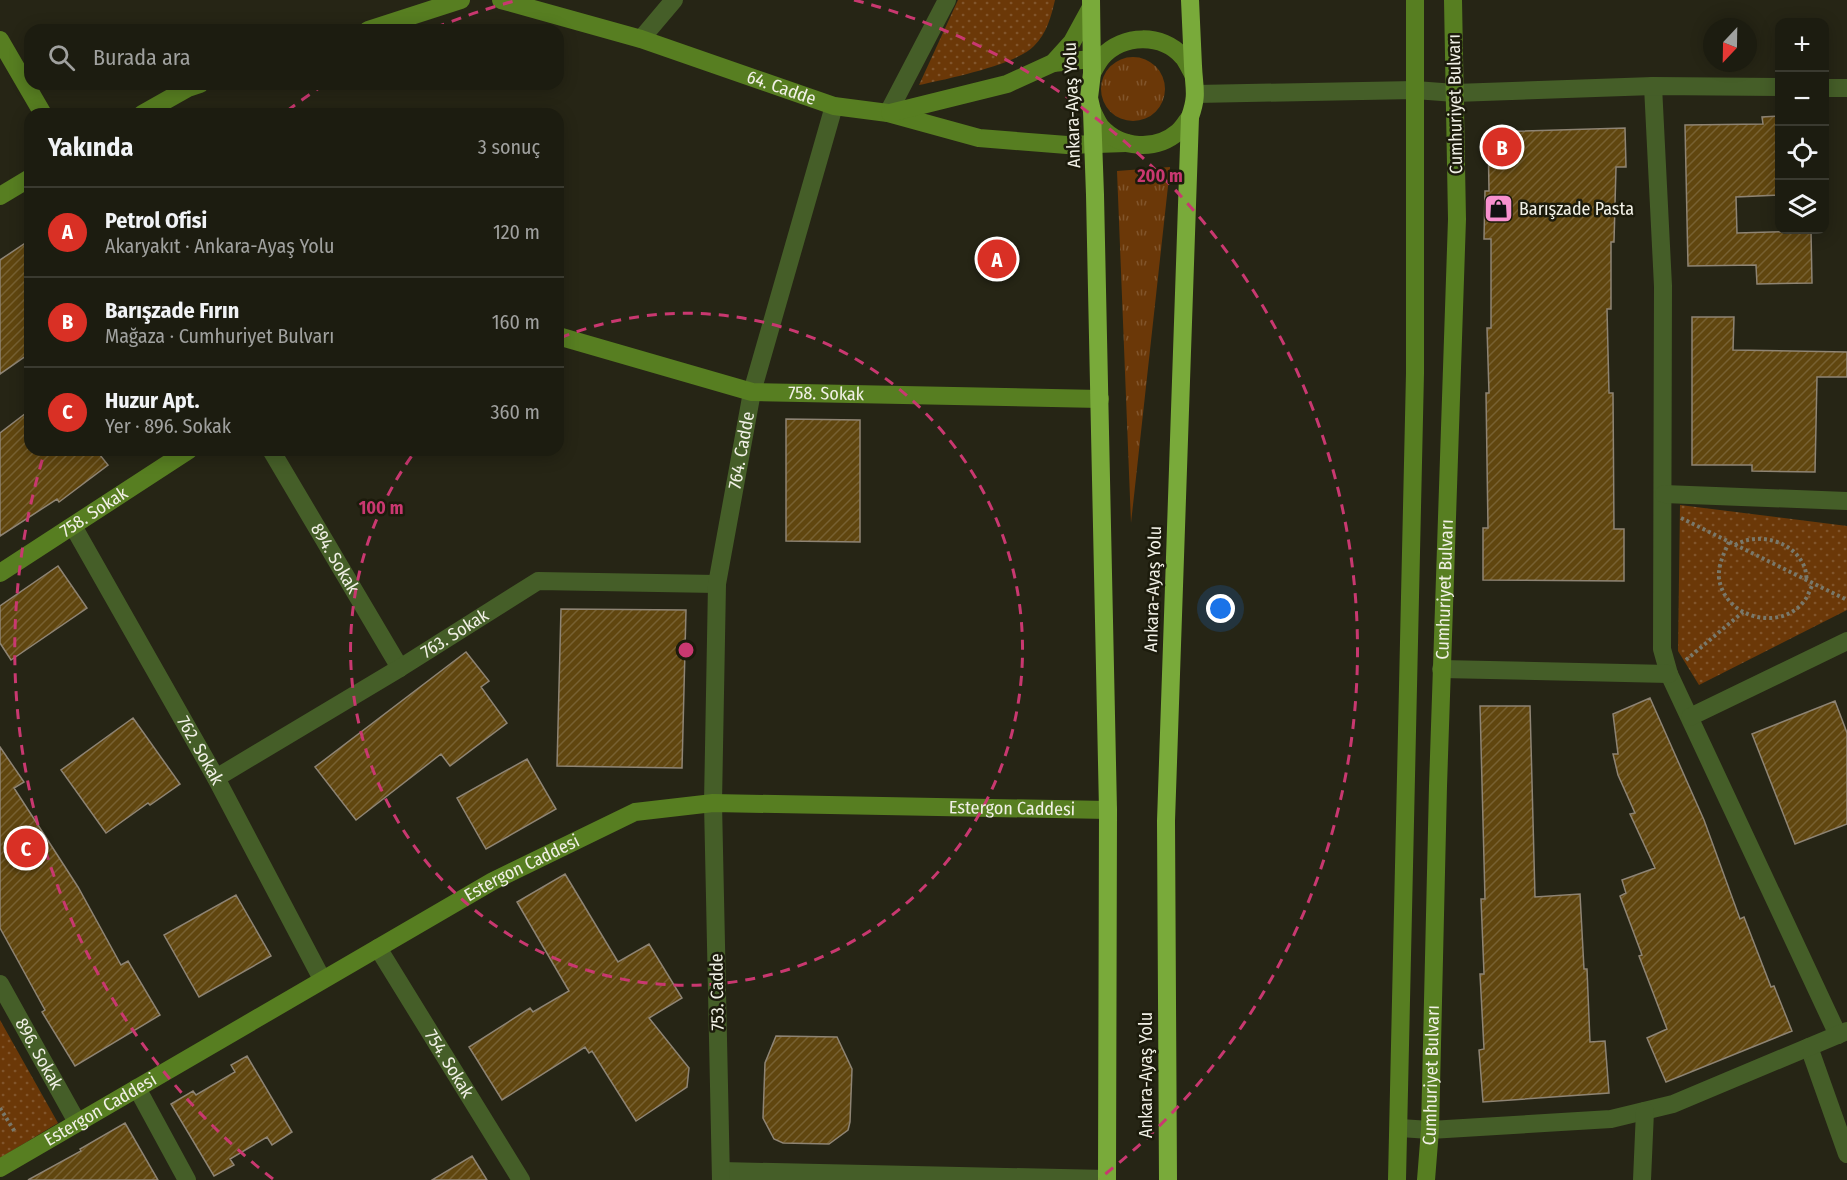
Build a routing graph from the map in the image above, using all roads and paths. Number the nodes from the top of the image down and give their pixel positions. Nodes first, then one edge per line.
1 (461, 0) edge
2 (674, 0) edge
3 (947, 0) edge
4 (1190, 0) edge
5 (1414, 0) edge
6 (1453, 0) edge
7 (514, 1) edge
8 (1090, 4) edge
9 (387, 24) edge
10 (641, 39) junction
11 (0, 40) edge
12 (1053, 63) junction
13 (1095, 63) junction
14 (1193, 74) junction
15 (24, 81) edge
16 (1653, 86) junction
17 (1775, 87) edge
18 (1829, 88) edge
19 (1847, 88) edge
20 (29, 90) edge
21 (184, 90) edge
22 (1415, 90) junction
23 (1455, 93) junction
24 (1196, 94) junction
25 (834, 106) junction
26 (40, 108) edge
27 (153, 108) edge
28 (1092, 111) junction
29 (888, 113) junction
30 (1190, 117) junction
31 (1126, 143) junction
32 (1094, 145) junction
33 (24, 182) edge
34 (0, 196) edge
35 (564, 338) edge
36 (752, 392) junction
37 (1100, 399) junction
38 (180, 456) edge
39 (275, 456) edge
40 (1847, 501) edge
41 (1663, 502) junction
42 (73, 526) junction
43 (1729, 542) junction
44 (1735, 545) junction
45 (0, 573) edge
46 (1807, 581) junction
47 (717, 584) junction
48 (1813, 584) junction
49 (1847, 600) edge
50 (1743, 612) junction
51 (1847, 641) edge
52 (400, 668) junction
53 (1441, 669) junction
54 (1669, 674) junction
55 (1690, 717) junction
56 (216, 777) junction
57 (713, 803) junction
58 (1108, 810) junction
59 (378, 948) junction
60 (322, 979) junction
61 (0, 984) edge
62 (1842, 1033) edge
63 (1809, 1047) junction
64 (137, 1088) junction
65 (0, 1108) edge
66 (1645, 1111) junction
67 (77, 1122) junction
68 (1400, 1128) junction
69 (1430, 1130) junction
70 (15, 1132) dead end
71 (1847, 1154) edge
72 (0, 1168) edge
73 (720, 1176) edge
74 (187, 1180) edge
75 (520, 1180) edge
76 (1107, 1180) edge
77 (1168, 1180) edge
78 (1397, 1180) edge
79 (1426, 1180) edge
80 (1642, 1180) edge

1 - 9 main road
2 - 10 street
3 - 29 street
4 - 14 highway, Ankara-Ayaş Yolu
5 - 22 main road, Cumhuriyet Bulvarı
6 - 23 main road, Cumhuriyet Bulvarı
7 - 10 main road, 64. Cadde
8 - 12 main road
8 - 13 highway, Ankara-Ayaş Yolu
10 - 25 main road, 64. Cadde
11 - 15 main road
12 - 13 main road
12 - 29 main road
13 - 14 main road
13 - 28 highway, Ankara-Ayaş Yolu
14 - 24 highway, Ankara-Ayaş Yolu
16 - 17 street
16 - 23 street
16 - 41 street
18 - 19 street
20 - 26 main road
21 - 27 main road
22 - 23 street
22 - 24 street
22 - 68 main road, Cumhuriyet Bulvarı
23 - 53 main road, Cumhuriyet Bulvarı
24 - 30 highway, Ankara-Ayaş Yolu
25 - 29 main road, 64. Cadde
25 - 36 street, 764. Cadde
28 - 31 main road
28 - 32 highway, Ankara-Ayaş Yolu
29 - 32 main road, 64. Cadde
30 - 31 main road
30 - 77 highway, Ankara-Ayaş Yolu
31 - 32 main road, 64. Cadde
32 - 37 highway, Ankara-Ayaş Yolu
33 - 34 main road
35 - 36 main road, 758. Sokak
36 - 37 main road, 758. Sokak
36 - 47 street, 764. Cadde
37 - 58 highway, Ankara-Ayaş Yolu
38 - 42 main road, 758. Sokak
39 - 52 street, 894. Sokak
40 - 41 street
41 - 43 path
41 - 54 street
42 - 45 main road, 758. Sokak
42 - 56 street, 762. Sokak
43 - 44 path
43 - 50 path
44 - 46 path
44 - 46 path
46 - 48 path
47 - 52 street, 763. Sokak
47 - 57 street, 764. Cadde
48 - 49 path
48 - 50 path
50 - 54 path
51 - 55 street
52 - 56 street, 763. Sokak
53 - 54 street
53 - 69 main road, Cumhuriyet Bulvarı
54 - 55 street
55 - 62 street
56 - 60 street, 762. Sokak
57 - 58 main road, Estergon Caddesi
57 - 59 main road, Estergon Caddesi
57 - 73 street, 753. Cadde
58 - 76 highway, Ankara-Ayaş Yolu
59 - 60 main road, Estergon Caddesi
59 - 75 street, 754. Sokak
60 - 64 main road, Estergon Caddesi
61 - 67 street, 896. Sokak
62 - 63 street
63 - 66 street
63 - 71 street
64 - 67 main road, Estergon Caddesi
64 - 74 street
65 - 70 path
66 - 69 street
66 - 80 street
67 - 72 main road, Estergon Caddesi
68 - 69 street
68 - 78 main road, Cumhuriyet Bulvarı
69 - 79 main road, Cumhuriyet Bulvarı
73 - 76 street

